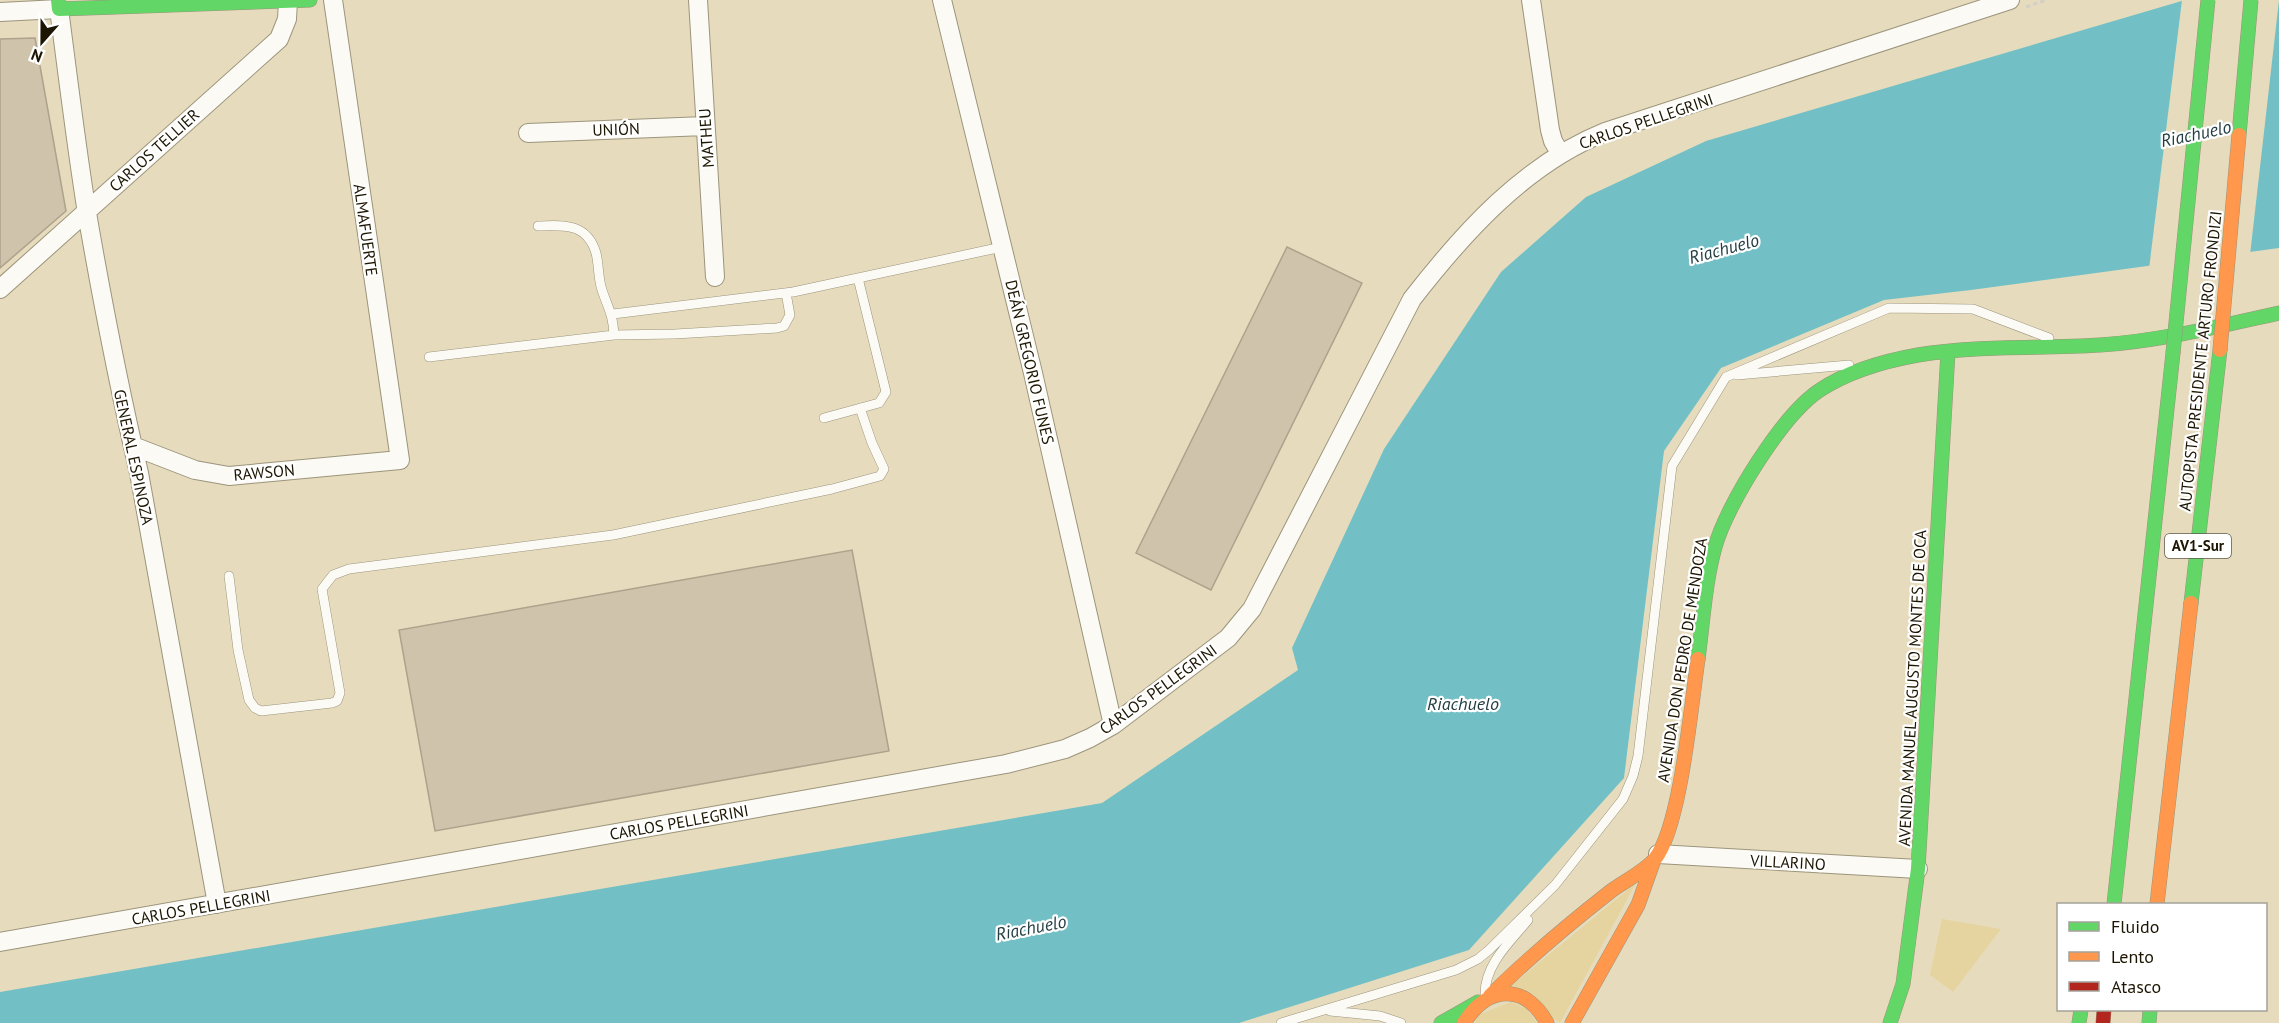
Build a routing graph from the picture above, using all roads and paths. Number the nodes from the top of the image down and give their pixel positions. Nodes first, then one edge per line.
1 (310, 0) edge
2 (333, 0) edge
3 (698, 0) edge
4 (942, 0) edge
5 (1531, 0) edge
6 (2010, 0) edge
7 (2208, 0) edge
8 (2251, 0) edge
9 (288, 1) edge
10 (164, 2) edge
11 (58, 4) edge
12 (0, 12) edge
13 (705, 126) junction
14 (528, 133) dead end
15 (1560, 153) junction
16 (86, 210) junction
17 (538, 226) dead end
18 (1002, 247) junction
19 (715, 277) dead end
20 (858, 278) junction
21 (0, 289) edge
22 (786, 293) junction
23 (2279, 313) edge
24 (613, 314) junction
25 (614, 335) junction
26 (2070, 346) junction
27 (1948, 352) junction
28 (429, 357) dead end
29 (1893, 361) junction
30 (1726, 376) junction
31 (860, 408) junction
32 (825, 418) dead end
33 (133, 446) junction
34 (400, 460) joint
35 (229, 576) dead end
36 (2134, 704) junction
37 (1113, 725) junction
38 (1656, 857) junction
39 (1918, 869) junction
40 (2103, 881) dead end
41 (1555, 885) junction
42 (2114, 903) edge
43 (2158, 903) edge
44 (218, 904) junction
45 (0, 942) edge
46 (1485, 998) junction
47 (1324, 1010) junction
48 (1281, 1023) edge
49 (1401, 1023) edge
50 (1441, 1023) edge
51 (1464, 1023) edge
52 (1547, 1023) edge
53 (1572, 1023) edge
54 (1890, 1023) edge

1 - 9 main road
2 - 34 street, ALMAFUERTE
3 - 13 street, MATHEU
4 - 18 street, DEÁN GREGORIO FUNES
5 - 15 street
6 - 15 street, CARLOS PELLEGRINI
7 - 36 main road, AUTOPISTA PRESIDENTE ARTURO FRONDIZI / AV1-Sur, bridge
8 - 43 main road, AUTOPISTA PRESIDENTE ARTURO FRONDIZI / AV1-Sur, bridge
9 - 10 main road
9 - 16 street, CARLOS TELLIER
10 - 11 main road
11 - 12 street
11 - 16 street, GENERAL ESPINOZA
13 - 14 street, UNIÓN
13 - 19 street, MATHEU
15 - 37 street, CARLOS PELLEGRINI
16 - 21 street, CARLOS TELLIER
16 - 33 street, GENERAL ESPINOZA
17 - 24 lane
18 - 20 lane
18 - 37 street, DEÁN GREGORIO FUNES
20 - 22 lane
20 - 31 lane
22 - 24 lane
22 - 25 lane
23 - 26 main road, AVENIDA DON PEDRO DE MENDOZA
24 - 25 lane
25 - 28 lane
26 - 27 main road, AVENIDA DON PEDRO DE MENDOZA
26 - 30 lane
27 - 29 main road, AVENIDA DON PEDRO DE MENDOZA
27 - 39 main road, AVENIDA MANUEL AUGUSTO MONTES DE OCA
29 - 30 lane
29 - 38 main road, AVENIDA DON PEDRO DE MENDOZA
30 - 41 lane
31 - 32 lane
31 - 35 lane
33 - 34 street, RAWSON
33 - 44 street, GENERAL ESPINOZA
36 - 40 main road
36 - 42 main road, AUTOPISTA PRESIDENTE ARTURO FRONDIZI / AV1-Sur
37 - 44 street, CARLOS PELLEGRINI
38 - 39 street, VILLARINO
38 - 46 main road
38 - 53 main road, AVENIDA DON PEDRO DE MENDOZA
39 - 54 main road, AVENIDA MANUEL AUGUSTO MONTES DE OCA
41 - 46 lane
41 - 47 lane
44 - 45 street, CARLOS PELLEGRINI
46 - 50 main road
46 - 51 main road
46 - 52 main road
47 - 48 lane
47 - 49 lane

